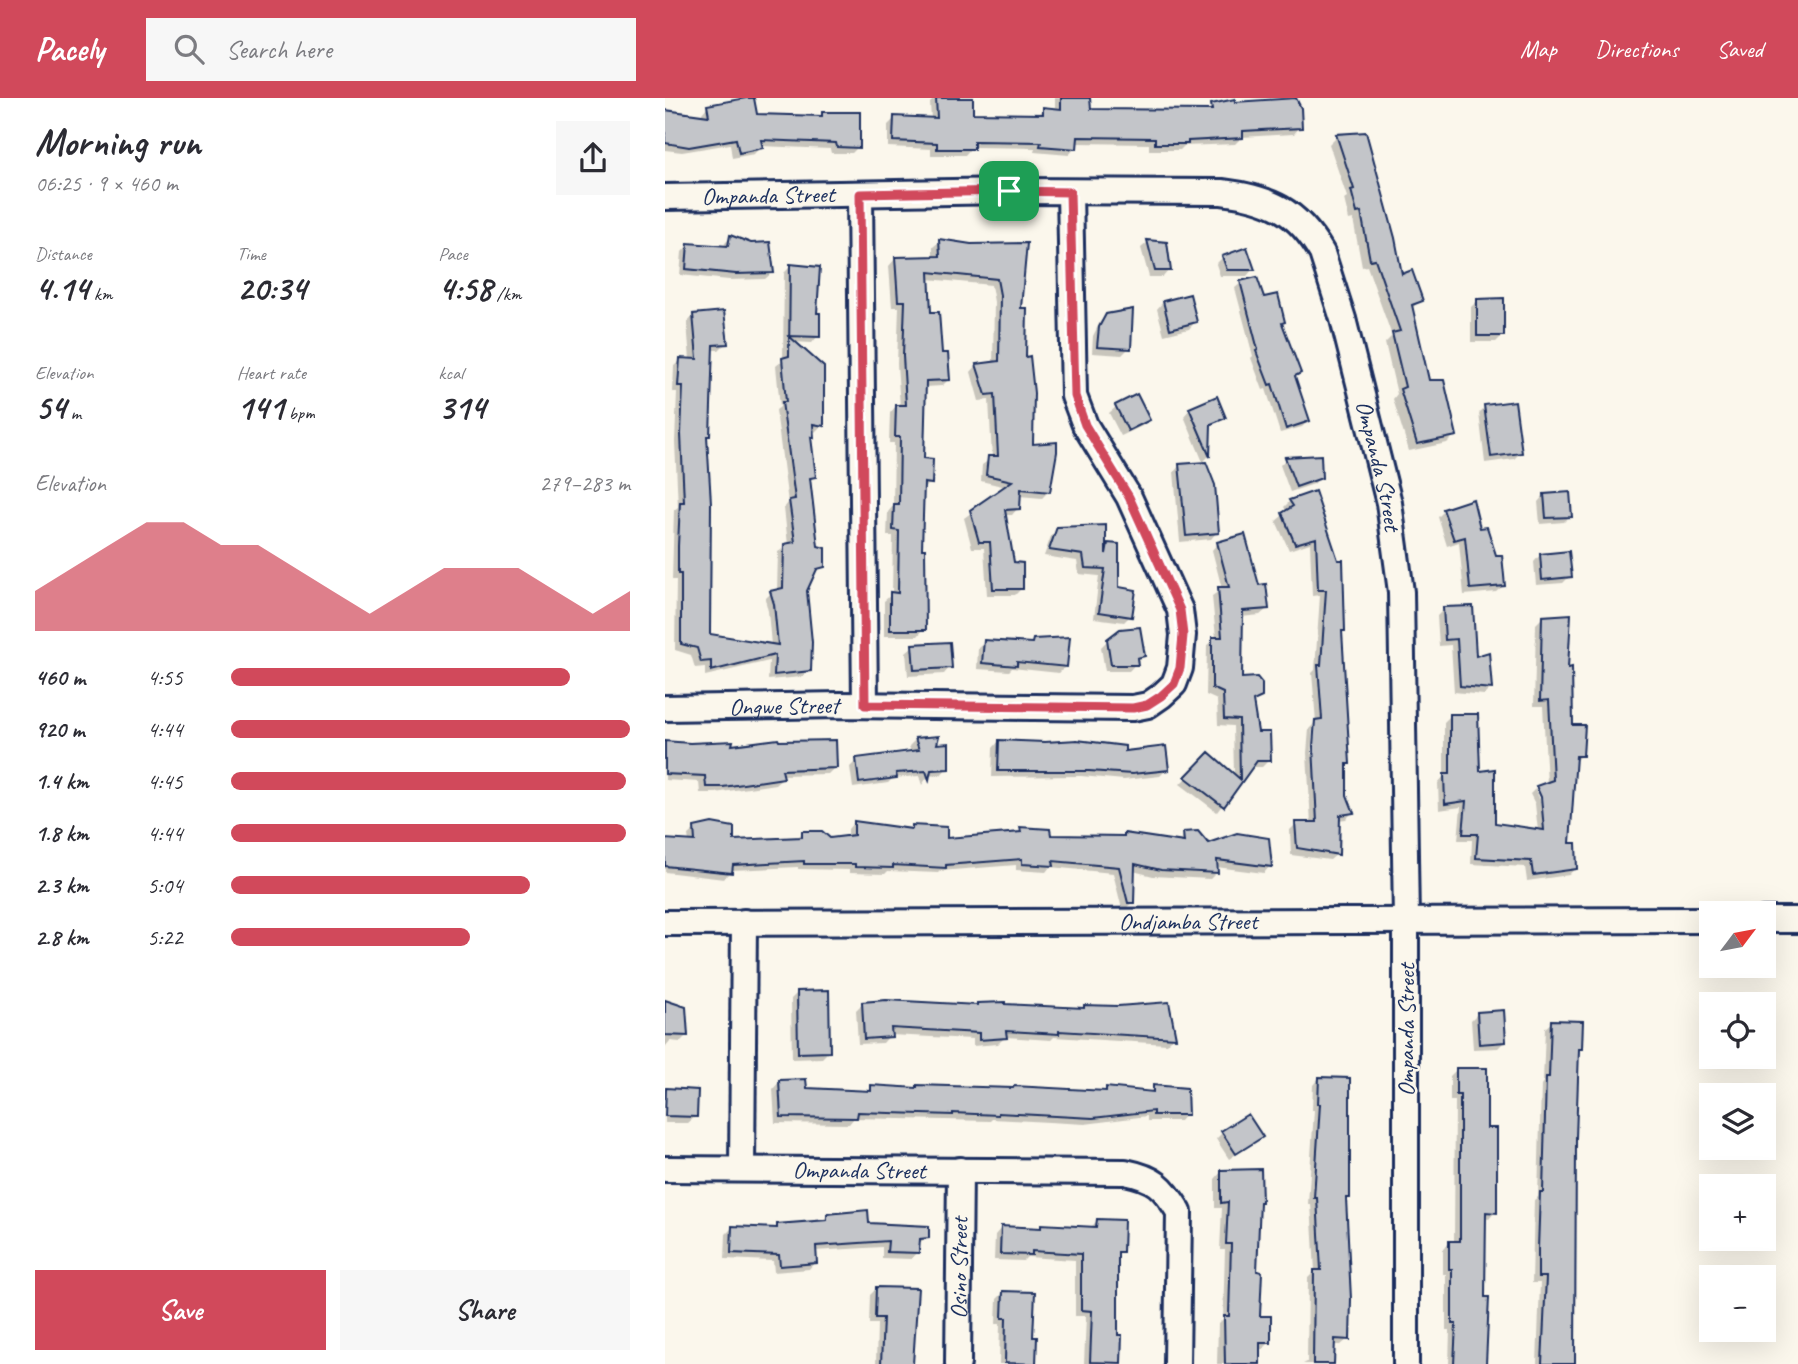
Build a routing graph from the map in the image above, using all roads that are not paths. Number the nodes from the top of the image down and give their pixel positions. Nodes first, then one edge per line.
1 (1070, 192) junction
2 (860, 194) junction
3 (665, 197) edge
4 (865, 705) junction
5 (665, 708) edge
6 (1406, 920) junction
7 (1699, 920) edge
8 (1776, 920) edge
9 (1798, 920) edge
10 (744, 922) junction
11 (665, 923) edge
12 (665, 1169) edge
13 (742, 1169) junction
14 (960, 1170) junction
15 (958, 1364) edge
16 (1177, 1364) edge
17 (1406, 1364) edge

1 - 2 street, Ompanda Street
1 - 4 street, Ongwe Street
1 - 6 street, Ompanda Street
2 - 3 street, Ompanda Street
2 - 4 street
4 - 5 street, Ongwe Street
6 - 7 street, Ondjamba Street
6 - 10 street, Ondjamba Street
6 - 17 street, Ompanda Street
8 - 9 street
10 - 11 street, Ondjamba Street
10 - 13 street
12 - 13 street, Ompanda Street
13 - 14 street, Ompanda Street
14 - 15 street, Osino Street
14 - 16 street, Ompanda Street

